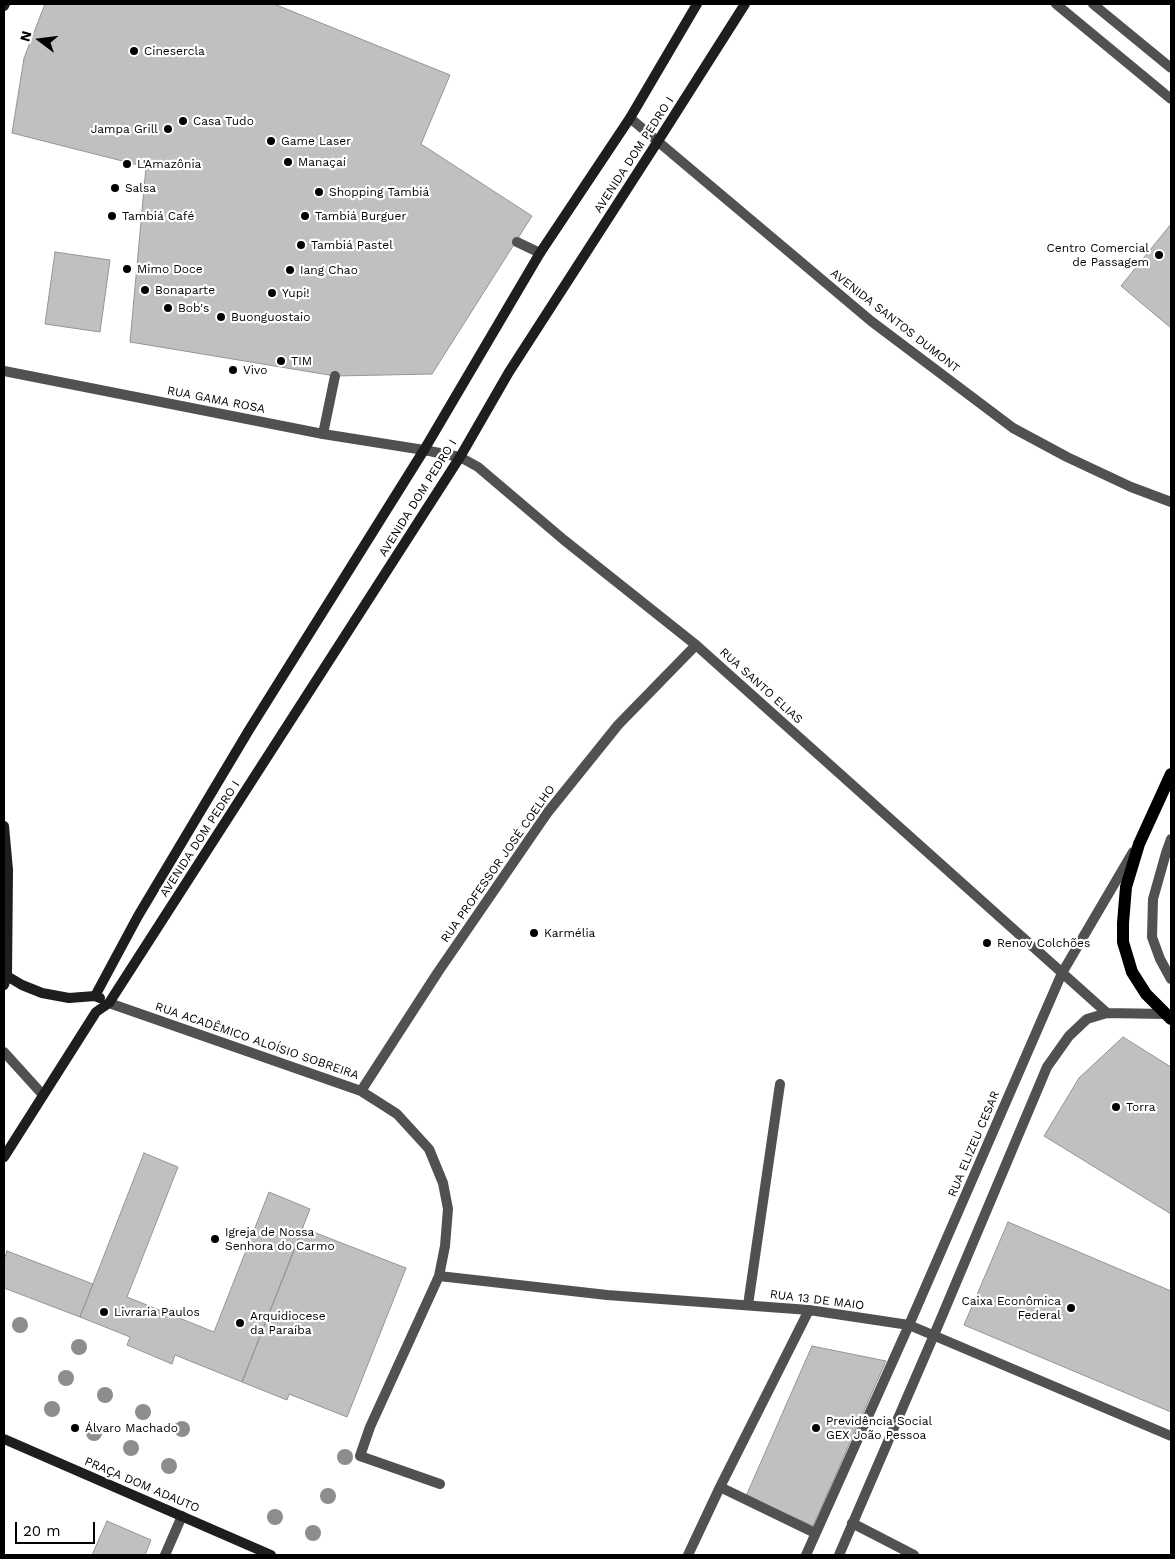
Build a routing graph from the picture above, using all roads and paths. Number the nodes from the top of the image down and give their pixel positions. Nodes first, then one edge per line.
1 (697, 4) edge
2 (745, 4) edge
3 (1056, 4) edge
4 (1093, 4) edge
5 (1171, 68) edge
6 (1171, 99) edge
7 (630, 118) junction
8 (658, 142) junction
9 (516, 242) dead end
10 (540, 253) junction
11 (4, 371) edge
12 (335, 376) dead end
13 (323, 434) junction
14 (424, 450) junction
15 (460, 457) junction
16 (1171, 502) edge
17 (696, 645) junction
18 (1171, 774) edge
19 (4, 826) edge
20 (1171, 839) edge
21 (1138, 844) junction
22 (1062, 973) junction
23 (1171, 979) edge
24 (5, 980) edge
25 (95, 996) junction
26 (109, 1003) junction
27 (96, 1012) junction
28 (1107, 1013) junction
29 (1168, 1017) edge
30 (4, 1052) edge
31 (780, 1084) dead end
32 (361, 1091) junction
33 (43, 1095) junction
34 (4, 1157) edge
35 (439, 1276) junction
36 (748, 1305) junction
37 (809, 1310) junction
38 (909, 1325) junction
39 (934, 1335) junction
40 (1171, 1436) edge
41 (4, 1439) edge
42 (440, 1484) dead end
43 (720, 1487) junction
44 (182, 1516) junction
45 (852, 1523) junction
46 (815, 1534) junction
47 (165, 1555) edge
48 (270, 1555) edge
49 (688, 1555) edge
50 (806, 1555) edge
51 (838, 1555) edge
52 (914, 1555) edge

1 - 7 main road, AVENIDA DOM PEDRO I
2 - 8 main road, AVENIDA DOM PEDRO I
3 - 6 street
4 - 5 street
7 - 8 street, AVENIDA SANTOS DUMONT
7 - 10 main road, AVENIDA DOM PEDRO I
8 - 15 main road, AVENIDA DOM PEDRO I
8 - 16 street, AVENIDA SANTOS DUMONT
9 - 10 street
10 - 14 main road, AVENIDA DOM PEDRO I
11 - 13 street, RUA GAMA ROSA
12 - 13 street
13 - 14 street, RUA GAMA ROSA
14 - 15 street, RUA SANTO ELIAS
14 - 25 main road, AVENIDA DOM PEDRO I
15 - 17 street, RUA SANTO ELIAS
15 - 26 main road, AVENIDA DOM PEDRO I
17 - 22 street, RUA SANTO ELIAS
17 - 32 street, RUA PROFESSOR JOSÉ COELHO
18 - 21 main road
19 - 24 main road
20 - 23 street
21 - 22 street, RUA ELIZEU CESAR
21 - 29 main road
22 - 28 street, RUA SANTO ELIAS
22 - 38 street, RUA ELIZEU CESAR
24 - 25 main road
25 - 26 main road, RUA ACADÊMICO ALOÍSIO SOBREIRA
25 - 27 main road
26 - 27 main road
26 - 32 street, RUA ACADÊMICO ALOÍSIO SOBREIRA
27 - 33 main road
28 - 29 street
28 - 39 street
30 - 33 street
31 - 36 street
32 - 35 street, RUA ACADÊMICO ALOÍSIO SOBREIRA
33 - 34 main road
35 - 36 street, RUA 13 DE MAIO
35 - 42 street, RUA ACADÊMICO ALOÍSIO SOBREIRA
36 - 37 street, RUA 13 DE MAIO
37 - 38 street, RUA 13 DE MAIO
37 - 43 street
38 - 39 street, RUA 13 DE MAIO
38 - 46 street, RUA ELIZEU CESAR
39 - 40 street, RUA 13 DE MAIO
39 - 45 street
41 - 44 main road, PRAÇA DOM ADAUTO
43 - 46 street
43 - 49 street
44 - 47 street
44 - 48 main road, PRAÇA DOM ADAUTO
45 - 51 street
45 - 52 street
46 - 50 street, RUA ELIZEU CESAR

